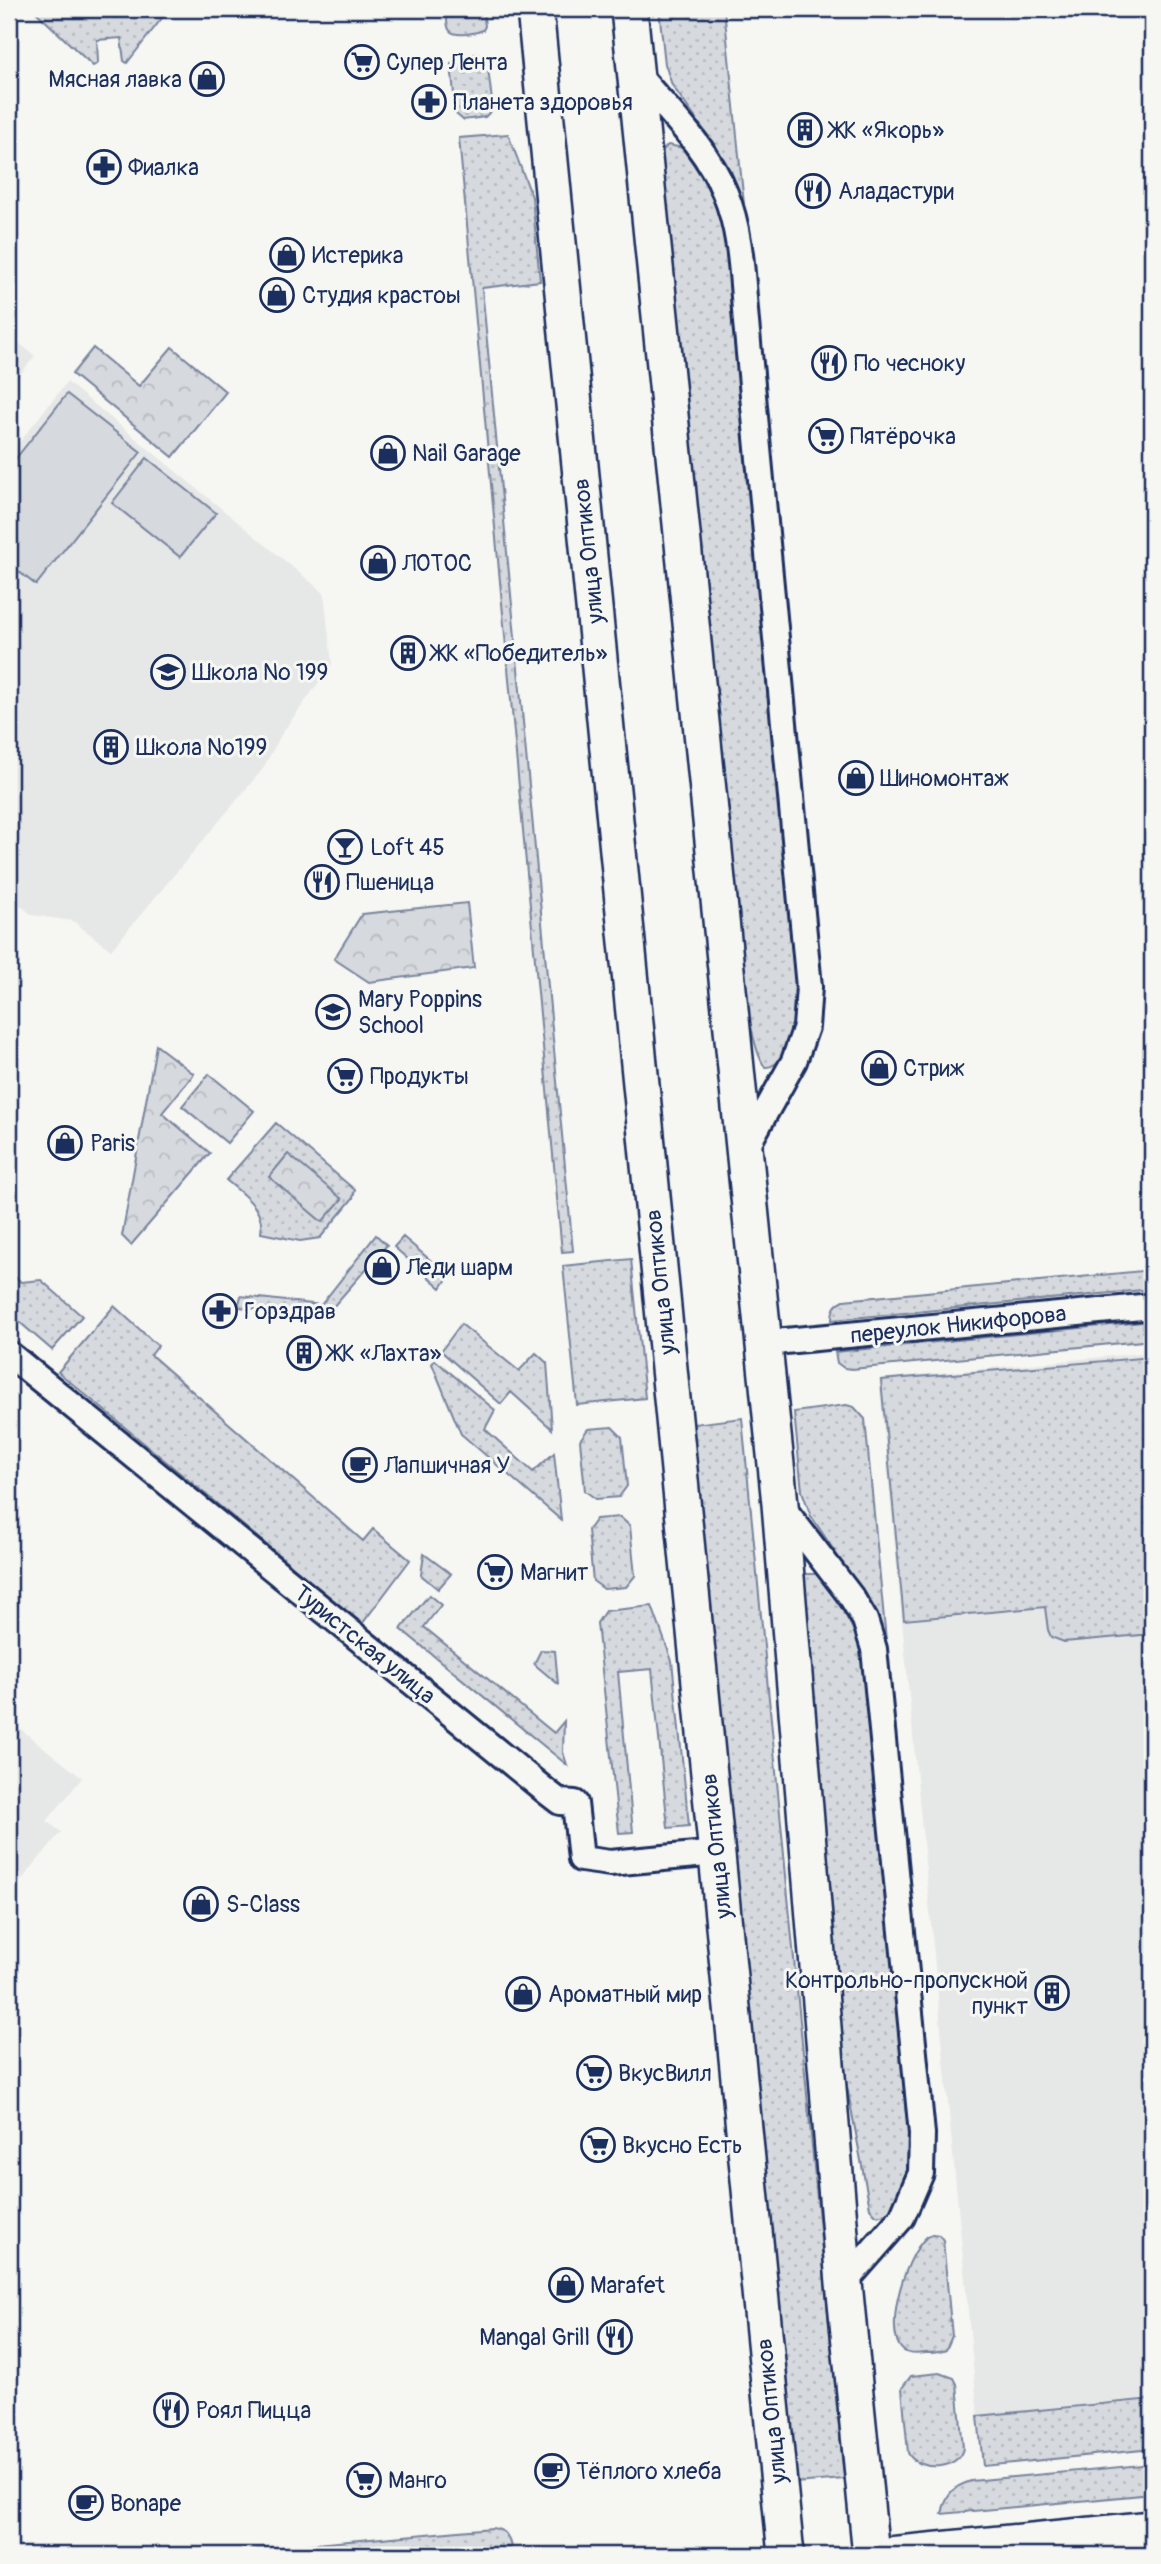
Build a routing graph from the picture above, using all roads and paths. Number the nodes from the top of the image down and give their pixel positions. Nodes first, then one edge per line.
1 (535, 9) edge
2 (629, 9) edge
3 (635, 72) junction
4 (744, 1151) junction
5 (1152, 1306) edge
6 (764, 1343) junction
7 (9, 1354) edge
8 (780, 1504) junction
9 (718, 1853) junction
10 (844, 2283) junction
11 (1152, 2529) edge
12 (786, 2555) edge
13 (871, 2555) edge
14 (890, 2555) edge

1 - 9 street, улица Оптиков
2 - 3 street
3 - 4 street
3 - 4 street
4 - 6 street
5 - 6 street, переулок Никифорова
6 - 8 street
7 - 9 street, Туристская улица
8 - 10 street
8 - 10 street
9 - 12 street, улица Оптиков
10 - 13 street
11 - 14 street

